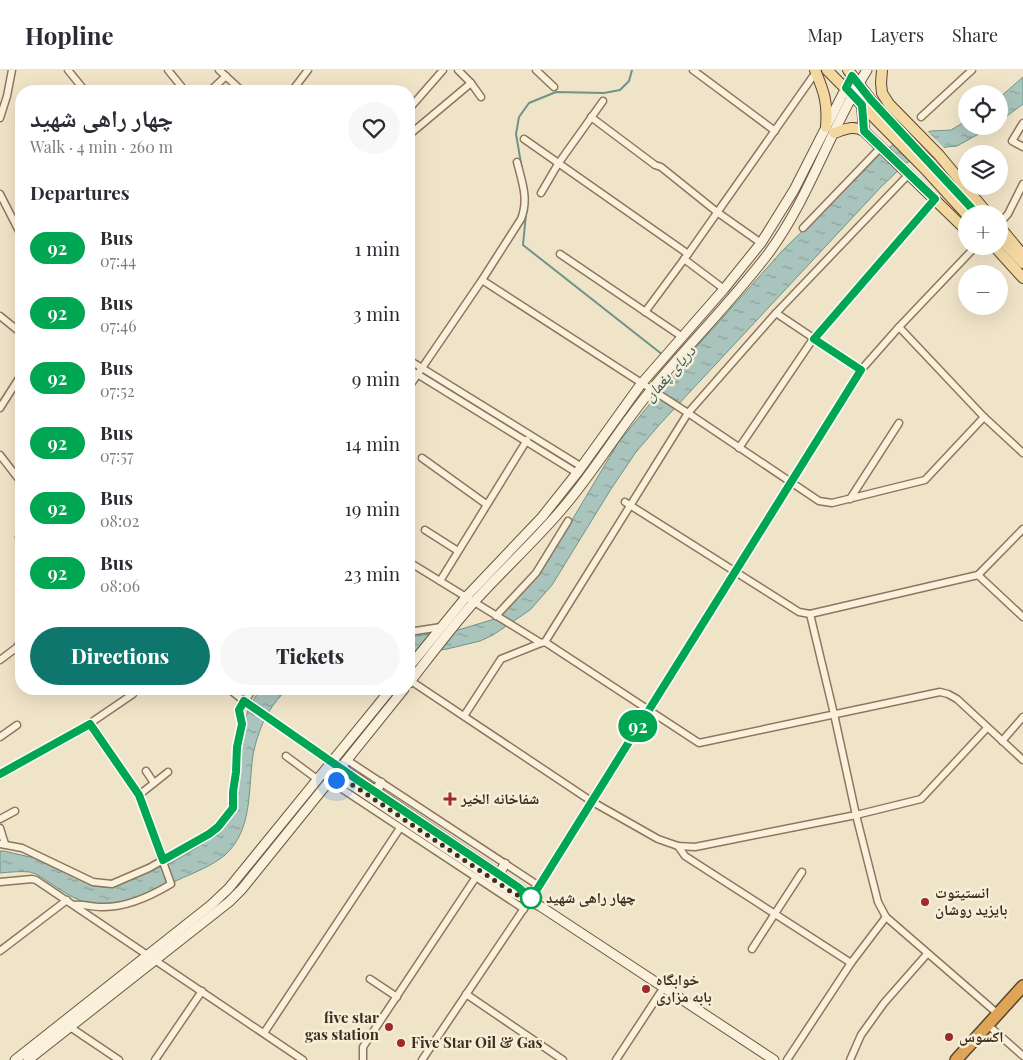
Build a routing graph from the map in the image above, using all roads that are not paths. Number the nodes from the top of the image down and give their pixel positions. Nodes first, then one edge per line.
1 (12, 70) edge
2 (68, 70) edge
3 (168, 70) edge
4 (219, 70) edge
5 (308, 70) edge
6 (443, 70) edge
7 (458, 70) edge
8 (536, 70) edge
9 (693, 70) edge
10 (827, 70) edge
11 (867, 70) edge
12 (882, 70) edge
13 (972, 70) edge
14 (815, 71) edge
15 (226, 76) junction
16 (853, 76) edge
17 (471, 84) junction
18 (80, 85) edge
19 (180, 85) edge
20 (216, 85) edge
21 (236, 85) edge
22 (297, 85) edge
23 (554, 87) dead end
24 (0, 89) edge
25 (849, 91) junction
26 (7, 96) junction
27 (481, 97) dead end
28 (603, 101) dead end
29 (415, 102) edge
30 (862, 105) junction
31 (591, 117) junction
32 (921, 117) dead end
33 (0, 118) edge
34 (1023, 123) edge
35 (415, 129) edge
36 (830, 130) junction
37 (775, 131) junction
38 (864, 131) junction
39 (902, 132) junction
40 (524, 139) dead end
41 (1023, 147) edge
42 (883, 148) junction
43 (517, 162) dead end
44 (558, 164) junction
45 (928, 166) junction
46 (906, 171) junction
47 (1023, 184) edge
48 (541, 193) dead end
49 (0, 194) edge
50 (935, 199) junction
51 (959, 205) edge
52 (968, 205) edge
53 (981, 205) edge
54 (717, 212) junction
55 (1008, 214) edge
56 (958, 222) edge
57 (15, 223) edge
58 (803, 228) dead end
59 (1008, 236) edge
60 (761, 243) junction
61 (1008, 250) edge
62 (560, 254) dead end
63 (967, 255) edge
64 (1000, 255) edge
65 (1005, 255) edge
66 (1023, 255) edge
67 (686, 257) junction
68 (1019, 266) edge
69 (1023, 278) edge
70 (482, 280) junction
71 (724, 289) junction
72 (645, 312) junction
73 (776, 313) junction
74 (0, 316) edge
75 (15, 327) edge
76 (899, 327) junction
77 (681, 336) junction
78 (814, 339) junction
79 (415, 367) edge
80 (415, 370) edge
81 (861, 370) junction
82 (419, 371) junction
83 (415, 377) edge
84 (15, 384) edge
85 (641, 384) junction
86 (651, 390) junction
87 (0, 408) edge
88 (688, 413) junction
89 (984, 417) junction
90 (899, 423) dead end
91 (530, 435) junction
92 (525, 442) junction
93 (739, 448) junction
94 (1023, 453) edge
95 (0, 455) edge
96 (422, 458) dead end
97 (579, 470) junction
98 (15, 473) edge
99 (791, 483) junction
100 (850, 499) junction
101 (486, 504) junction
102 (628, 504) junction
103 (568, 521) dead end
104 (425, 530) dead end
105 (1023, 530) edge
106 (458, 551) junction
107 (415, 566) edge
108 (735, 573) junction
109 (978, 575) junction
110 (440, 582) junction
111 (466, 597) junction
112 (474, 602) junction
113 (810, 614) junction
114 (497, 616) junction
115 (1023, 617) edge
116 (441, 628) junction
117 (415, 631) edge
118 (543, 643) junction
119 (15, 649) edge
120 (0, 660) edge
121 (415, 660) edge
122 (415, 676) edge
123 (415, 685) edge
124 (131, 695) edge
125 (237, 695) edge
126 (250, 695) edge
127 (386, 695) edge
128 (399, 695) edge
129 (247, 703) junction
130 (648, 709) junction
131 (834, 714) junction
132 (464, 716) junction
133 (1023, 717) edge
134 (90, 724) junction
135 (16, 725) dead end
136 (987, 728) junction
137 (0, 737) edge
138 (1002, 741) junction
139 (286, 756) dead end
140 (347, 760) junction
141 (1023, 760) edge
142 (331, 761) junction
143 (340, 768) junction
144 (146, 771) dead end
145 (168, 772) dead end
146 (0, 774) edge
147 (317, 779) junction
148 (330, 781) junction
149 (154, 783) junction
150 (381, 783) junction
151 (375, 792) junction
152 (357, 794) junction
153 (139, 795) junction
154 (591, 800) junction
155 (15, 811) dead end
156 (856, 815) junction
157 (0, 819) edge
158 (0, 828) edge
159 (400, 828) junction
160 (2, 844) edge
161 (678, 846) junction
162 (164, 863) junction
163 (505, 864) junction
164 (802, 872) dead end
165 (499, 874) junction
166 (476, 877) junction
167 (0, 882) edge
168 (538, 886) junction
169 (503, 892) junction
170 (67, 900) junction
171 (530, 900) junction
172 (74, 905) junction
173 (524, 909) junction
174 (775, 914) junction
175 (886, 917) junction
176 (752, 949) dead end
177 (0, 951) edge
178 (927, 954) junction
179 (151, 957) junction
180 (851, 963) junction
181 (370, 979) dead end
182 (1023, 986) edge
183 (664, 987) junction
184 (202, 991) junction
185 (466, 994) junction
186 (397, 997) junction
187 (998, 1014) junction
188 (988, 1025) junction
189 (70, 1027) junction
190 (264, 1032) junction
191 (1023, 1056) edge
192 (15, 1060) edge
193 (28, 1060) edge
194 (119, 1060) edge
195 (155, 1060) edge
196 (303, 1060) edge
197 (362, 1060) edge
198 (422, 1060) edge
199 (564, 1060) edge
200 (616, 1060) edge
201 (774, 1060) edge
202 (787, 1060) edge
203 (850, 1060) edge
204 (956, 1060) edge

1 - 26 street
2 - 18 street
3 - 19 street
4 - 15 street
5 - 22 street
6 - 29 street
7 - 17 street
8 - 23 street
9 - 37 street
10 - 25 main road
11 - 16 main road
12 - 39 main road
13 - 32 street
14 - 36 main road
14 - 37 street
15 - 20 street
15 - 21 street
16 - 25 main road
16 - 39 main road
17 - 27 street
17 - 35 street
24 - 26 street
25 - 30 main road
25 - 36 main road
26 - 33 street
28 - 31 street
30 - 38 main road
30 - 39 main road
31 - 44 street
31 - 54 street
34 - 41 street
36 - 38 main road
36 - 60 main road
36 - 86 main road
37 - 54 street
38 - 42 main road
39 - 45 main road
39 - 53 main road
40 - 44 street
42 - 46 main road
42 - 58 street
43 - 70 street
44 - 48 street
44 - 67 street
45 - 51 main road
45 - 52 main road
46 - 50 main road
46 - 73 street
47 - 55 street
49 - 57 street
50 - 56 main road
50 - 78 street
54 - 60 street
54 - 67 street
59 - 66 main road
60 - 71 main road
61 - 68 main road
62 - 72 street
63 - 76 street
64 - 68 main road
65 - 68 main road
67 - 71 street
67 - 72 street
68 - 69 main road
70 - 82 street
70 - 85 street
71 - 77 main road
72 - 77 street
73 - 78 street
73 - 88 street
74 - 75 street
76 - 81 street
76 - 89 street
77 - 85 main road
78 - 81 street
78 - 93 street
79 - 82 street
80 - 82 street
81 - 99 street
82 - 83 street
82 - 91 street
82 - 92 street
84 - 87 street
85 - 86 street
85 - 97 main road
86 - 88 street
86 - 112 main road
88 - 93 street
88 - 102 street
89 - 94 street
89 - 100 street
90 - 100 street
91 - 92 street
91 - 97 street
92 - 97 street
92 - 101 street
93 - 99 street
95 - 98 street
96 - 101 street
97 - 111 main road
99 - 100 street
99 - 108 street
101 - 106 street
102 - 108 street
102 - 118 street
103 - 114 street
104 - 106 street
105 - 109 street
106 - 110 street
107 - 110 street
108 - 113 street
108 - 130 street
109 - 113 street
109 - 115 street
110 - 111 street
111 - 112 street
111 - 116 main road
112 - 114 street
112 - 122 main road
113 - 131 street
114 - 118 street
116 - 117 street
116 - 121 main road
118 - 130 street
118 - 132 street
119 - 120 street
123 - 132 street
124 - 134 street
125 - 129 street
126 - 129 street
127 - 142 main road
128 - 140 main road
129 - 142 street
129 - 162 street
130 - 131 street
130 - 154 street
131 - 136 street
131 - 156 street
132 - 154 street
133 - 138 street
134 - 146 street
134 - 153 street
135 - 137 street
136 - 138 street
136 - 156 street
138 - 141 street
139 - 147 street
140 - 143 main road
140 - 150 street
142 - 143 main road
142 - 147 main road
143 - 148 main road
143 - 151 main road
144 - 149 street
145 - 149 street
147 - 179 main road
148 - 152 main road
148 - 179 main road
149 - 153 street
150 - 151 main road
150 - 163 street
151 - 165 main road
152 - 159 street
152 - 169 main road
153 - 162 street
154 - 161 street
154 - 168 street
155 - 157 street
156 - 161 street
156 - 175 street
158 - 160 street
159 - 166 street
159 - 190 street
160 - 162 street
161 - 174 street
162 - 172 street
163 - 165 main road
163 - 168 street
164 - 174 street
165 - 171 main road
166 - 169 street
166 - 186 street
167 - 170 street
168 - 171 street
169 - 171 main road
169 - 173 street
170 - 172 street
170 - 177 street
171 - 173 street
171 - 183 main road
172 - 179 street
173 - 185 street
174 - 176 street
174 - 180 street
175 - 178 street
175 - 180 street
178 - 187 street
178 - 203 street
179 - 184 street
179 - 189 main road
179 - 192 main road
180 - 202 street
181 - 186 street
182 - 187 highway
183 - 200 street
183 - 201 main road
184 - 190 street
184 - 195 street
185 - 198 street
185 - 199 street
186 - 197 street
187 - 188 highway
188 - 191 street
188 - 204 highway
189 - 193 main road
189 - 194 street
190 - 196 street

